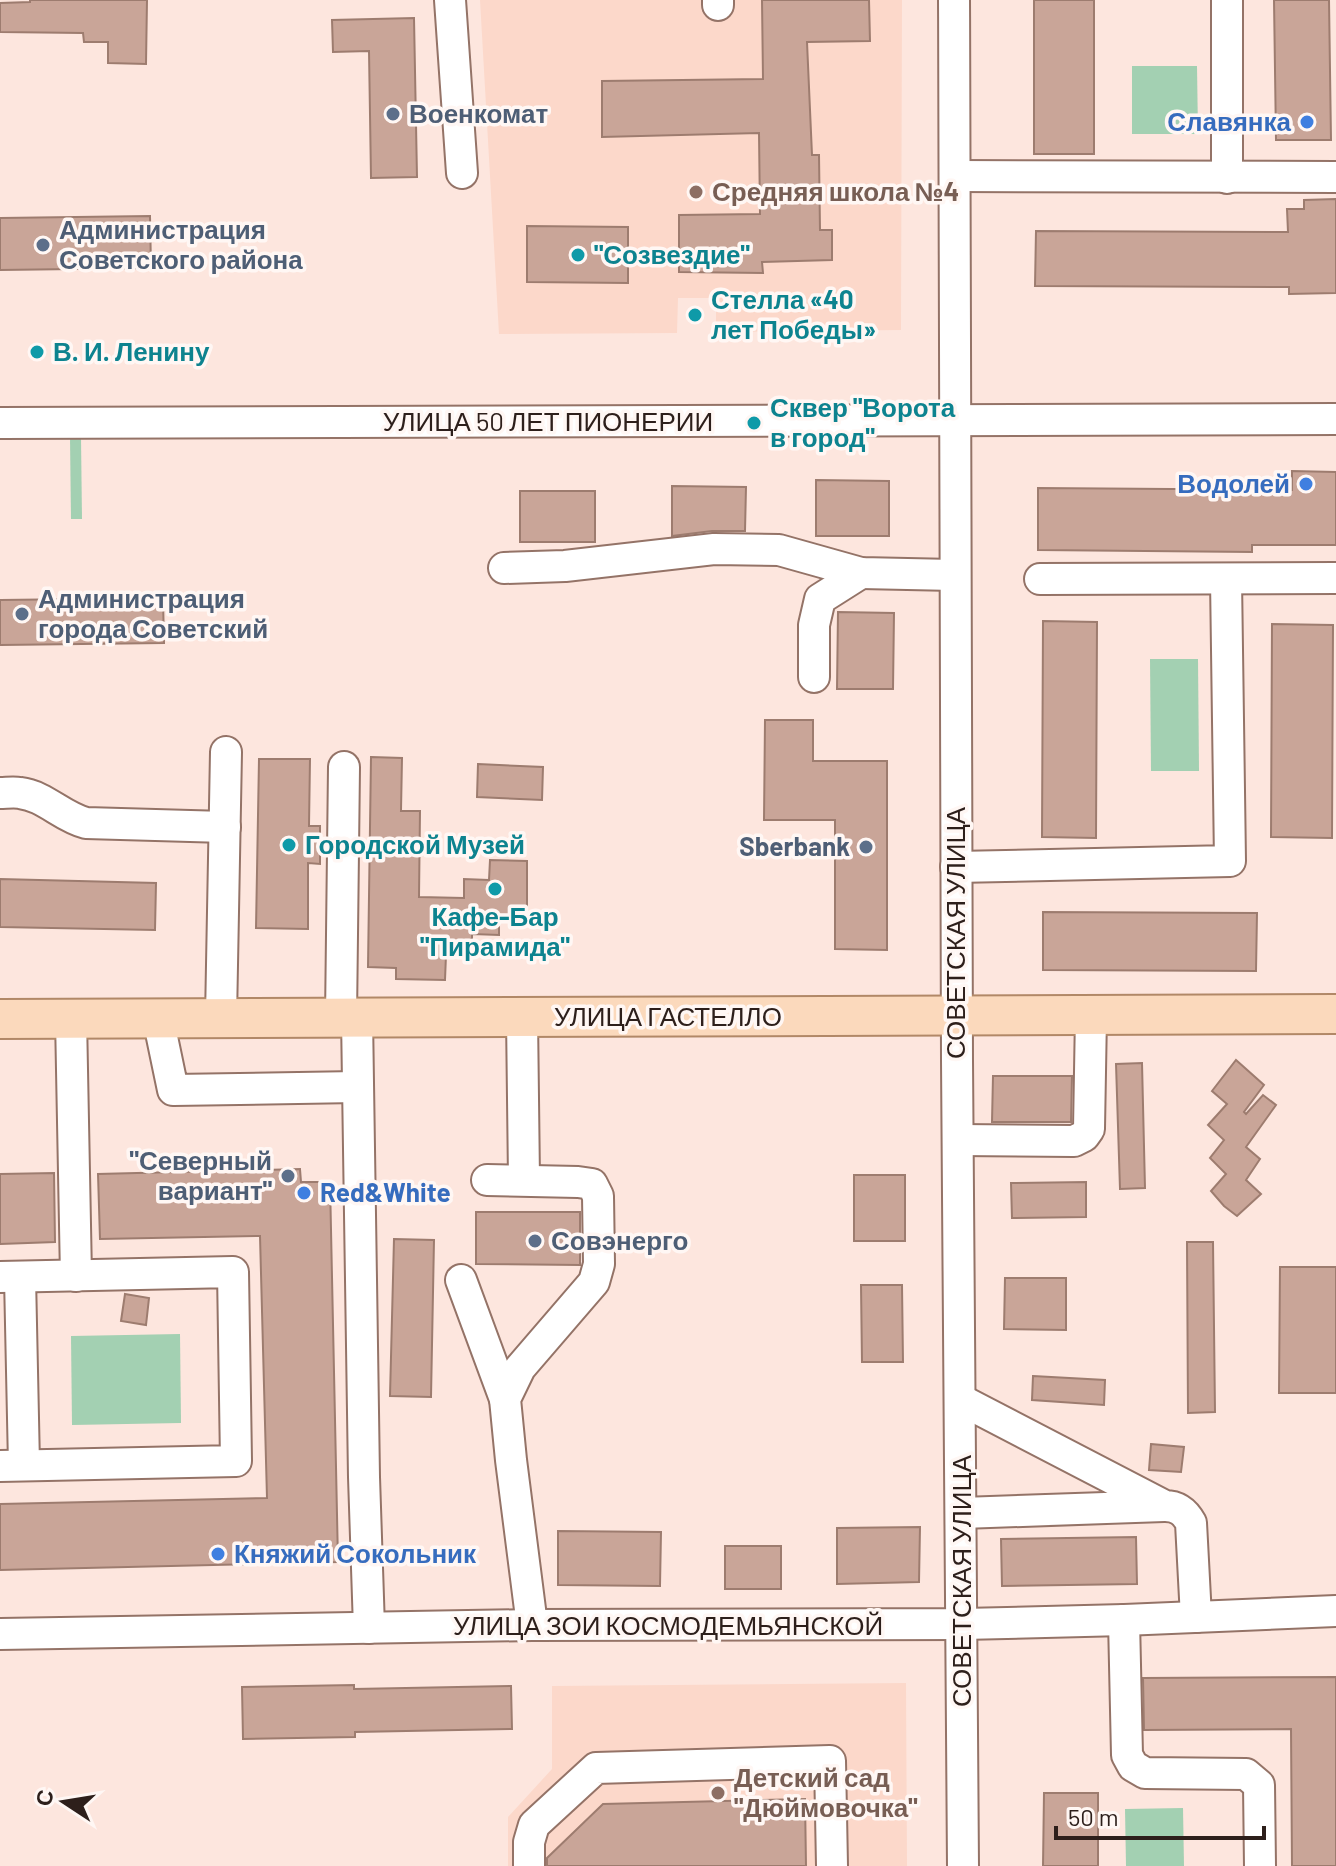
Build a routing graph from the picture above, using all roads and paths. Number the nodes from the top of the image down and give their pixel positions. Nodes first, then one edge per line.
1 (450, 0) edge
2 (954, 0) edge
3 (1227, 0) edge
4 (462, 173) dead end
5 (955, 176) junction
6 (1336, 177) edge
7 (1227, 178) junction
8 (1336, 419) edge
9 (956, 421) junction
10 (0, 423) edge
11 (504, 568) dead end
12 (861, 573) junction
13 (954, 575) junction
14 (1336, 578) edge
15 (1040, 579) dead end
16 (1226, 579) junction
17 (814, 677) dead end
18 (226, 752) dead end
19 (344, 767) dead end
20 (0, 793) edge
21 (225, 827) junction
22 (956, 867) junction
23 (1336, 1014) edge
24 (1091, 1015) junction
25 (957, 1016) junction
26 (522, 1017) junction
27 (71, 1018) junction
28 (158, 1018) junction
29 (221, 1018) junction
30 (349, 1018) junction
31 (0, 1019) edge
32 (357, 1087) junction
33 (958, 1140) junction
34 (487, 1180) dead end
35 (524, 1180) junction
36 (76, 1276) junction
37 (10, 1277) edge
38 (461, 1280) dead end
39 (505, 1399) junction
40 (961, 1400) junction
41 (12, 1465) edge
42 (1165, 1506) junction
43 (962, 1513) junction
44 (1336, 1611) edge
45 (1196, 1617) junction
46 (1124, 1620) junction
47 (963, 1624) junction
48 (532, 1625) junction
49 (369, 1628) junction
50 (0, 1634) edge
51 (529, 1866) edge
52 (832, 1866) edge
53 (963, 1866) edge
54 (1260, 1866) edge

1 - 4 street
2 - 5 street, СОВЕТСКАЯ УЛИЦА
3 - 7 street
5 - 7 street
5 - 9 street, СОВЕТСКАЯ УЛИЦА
6 - 7 street
8 - 9 street, УЛИЦА 50 ЛЕТ ПИОНЕРИИ
9 - 10 street, УЛИЦА 50 ЛЕТ ПИОНЕРИИ
9 - 13 street, СОВЕТСКАЯ УЛИЦА
11 - 12 street
12 - 13 street
12 - 17 street
13 - 22 street, СОВЕТСКАЯ УЛИЦА
14 - 16 street
15 - 16 street
16 - 22 street
18 - 21 street
19 - 30 street
20 - 21 street
21 - 29 street
22 - 25 street, СОВЕТСКАЯ УЛИЦА
23 - 24 main road, УЛИЦА ГАСТЕЛЛО
24 - 25 main road, УЛИЦА ГАСТЕЛЛО
24 - 33 street
25 - 26 main road, УЛИЦА ГАСТЕЛЛО
25 - 33 street, СОВЕТСКАЯ УЛИЦА
26 - 30 main road, УЛИЦА ГАСТЕЛЛО
26 - 35 street
27 - 28 main road, УЛИЦА ГАСТЕЛЛО
27 - 31 main road, УЛИЦА ГАСТЕЛЛО
27 - 36 street
28 - 29 main road, УЛИЦА ГАСТЕЛЛО
28 - 32 street
29 - 30 main road, УЛИЦА ГАСТЕЛЛО
30 - 32 street
32 - 49 street
33 - 40 street, СОВЕТСКАЯ УЛИЦА
34 - 35 street
35 - 39 street
36 - 37 street
36 - 41 street
37 - 41 street
38 - 39 street
39 - 48 street
40 - 42 street
40 - 43 street, СОВЕТСКАЯ УЛИЦА
42 - 43 street
42 - 45 street
43 - 47 street, СОВЕТСКАЯ УЛИЦА
44 - 45 street, УЛИЦА ЗОИ КОСМОДЕМЬЯНСКОЙ
45 - 46 street, УЛИЦА ЗОИ КОСМОДЕМЬЯНСКОЙ
46 - 47 street, УЛИЦА ЗОИ КОСМОДЕМЬЯНСКОЙ
46 - 54 street
47 - 48 street, УЛИЦА ЗОИ КОСМОДЕМЬЯНСКОЙ
47 - 53 street, СОВЕТСКАЯ УЛИЦА
48 - 49 street, УЛИЦА ЗОИ КОСМОДЕМЬЯНСКОЙ
49 - 50 street, УЛИЦА ЗОИ КОСМОДЕМЬЯНСКОЙ
51 - 52 street

